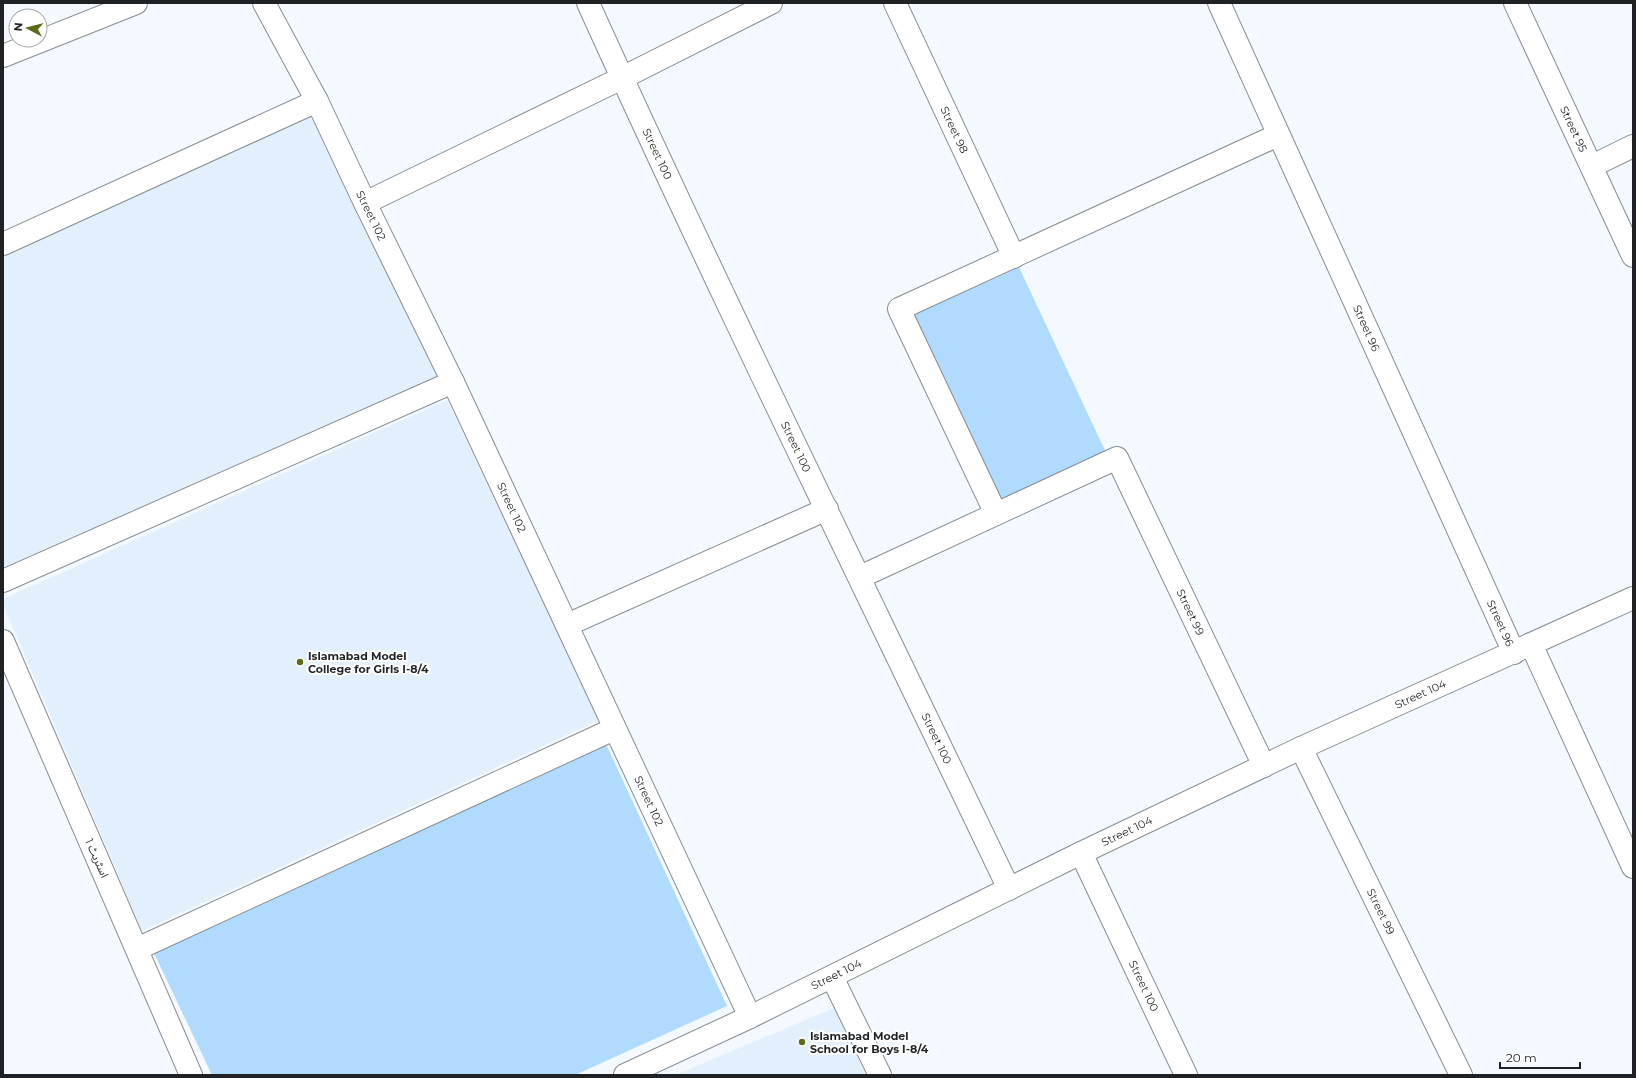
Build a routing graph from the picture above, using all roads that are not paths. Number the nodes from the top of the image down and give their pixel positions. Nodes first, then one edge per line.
1 (136, 3) edge
2 (264, 3) edge
3 (588, 3) edge
4 (771, 3) edge
5 (895, 3) edge
6 (1219, 3) edge
7 (1515, 3) edge
8 (3, 56) edge
9 (622, 78) junction
10 (317, 101) junction
11 (1278, 135) junction
12 (1633, 146) edge
13 (1592, 166) junction
14 (365, 203) junction
15 (3, 244) edge
16 (1633, 256) edge
17 (1014, 257) junction
18 (453, 382) junction
19 (827, 509) junction
20 (996, 514) junction
21 (860, 577) junction
22 (3, 581) edge
23 (1633, 598) edge
24 (567, 625) junction
25 (3, 641) edge
26 (1522, 649) junction
27 (614, 729) junction
28 (1302, 748) junction
29 (1264, 766) junction
30 (1081, 853) junction
31 (1633, 867) edge
32 (1009, 889) junction
33 (137, 949) junction
34 (832, 977) junction
35 (750, 1017) junction
36 (191, 1075) edge
37 (625, 1075) edge
38 (880, 1075) edge
39 (1186, 1075) edge
40 (1461, 1075) edge

1 - 8 street
2 - 10 street, Street 102
3 - 9 street, Street 100
4 - 9 street
5 - 17 street, Street 98
6 - 11 street, Street 96
7 - 13 street, Street 95
9 - 14 street
9 - 19 street, Street 100
10 - 14 street, Street 102
10 - 15 street
11 - 17 street
11 - 26 street, Street 96
12 - 13 street
13 - 16 street, Street 95
14 - 18 street, Street 102
17 - 20 street
18 - 22 street
18 - 24 street, Street 102
19 - 21 street, Street 100
19 - 24 street
20 - 21 street
20 - 29 street, Street 99
21 - 32 street, Street 100
23 - 26 street, Street 104
24 - 27 street, Street 102
25 - 33 street, اسٹریٹ 1
26 - 28 street, Street 104
26 - 31 street, Street 96
27 - 33 street
27 - 35 street, Street 102
28 - 29 street, Street 104
28 - 40 street, Street 99
29 - 30 street, Street 104
30 - 32 street, Street 104
30 - 39 street, Street 100
32 - 34 street, Street 104
33 - 36 street, اسٹریٹ 1
34 - 35 street, Street 104
34 - 38 street
35 - 37 street, Street 104

